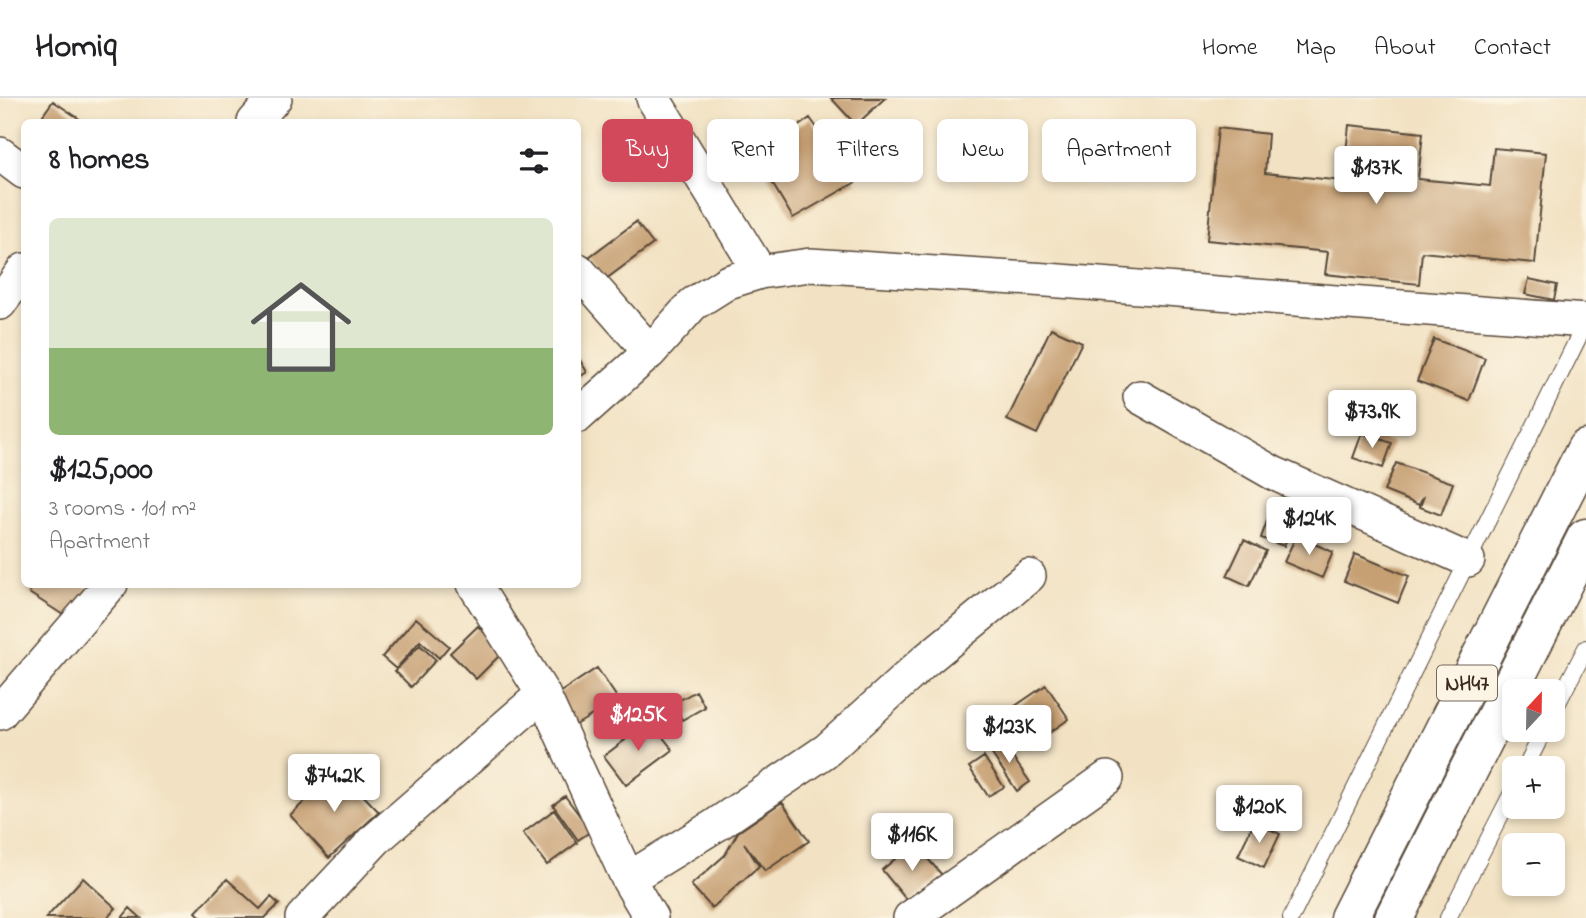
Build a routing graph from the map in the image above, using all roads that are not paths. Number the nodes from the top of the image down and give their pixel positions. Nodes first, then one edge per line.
1 (275, 98) edge
2 (653, 98) edge
3 (257, 119) edge
4 (0, 154) edge
5 (21, 170) edge
6 (760, 272) junction
7 (581, 273) edge
8 (21, 274) edge
9 (0, 303) edge
10 (1586, 321) edge
11 (650, 352) junction
12 (1140, 397) dead end
13 (581, 413) edge
14 (1586, 449) edge
15 (1586, 538) edge
16 (1468, 559) junction
17 (1029, 576) dead end
18 (108, 588) edge
19 (477, 588) edge
20 (1586, 648) edge
21 (1565, 689) edge
22 (543, 694) junction
23 (0, 713) edge
24 (1107, 778) dead end
25 (1502, 812) edge
26 (628, 879) junction
27 (302, 918) edge
28 (651, 918) edge
29 (910, 918) edge
30 (1291, 918) edge
31 (1349, 918) edge
32 (1394, 918) edge
33 (1448, 918) edge

1 - 3 street
2 - 6 street
4 - 5 street
6 - 10 street
6 - 11 street
7 - 11 street
8 - 9 street
10 - 16 lane
11 - 13 street
12 - 16 street
14 - 31 highway, NH47
15 - 32 highway, NH47
16 - 30 lane
17 - 26 street
18 - 23 street
19 - 22 street
20 - 21 lane
22 - 26 street
22 - 27 street
24 - 29 street
25 - 33 lane
26 - 28 street

